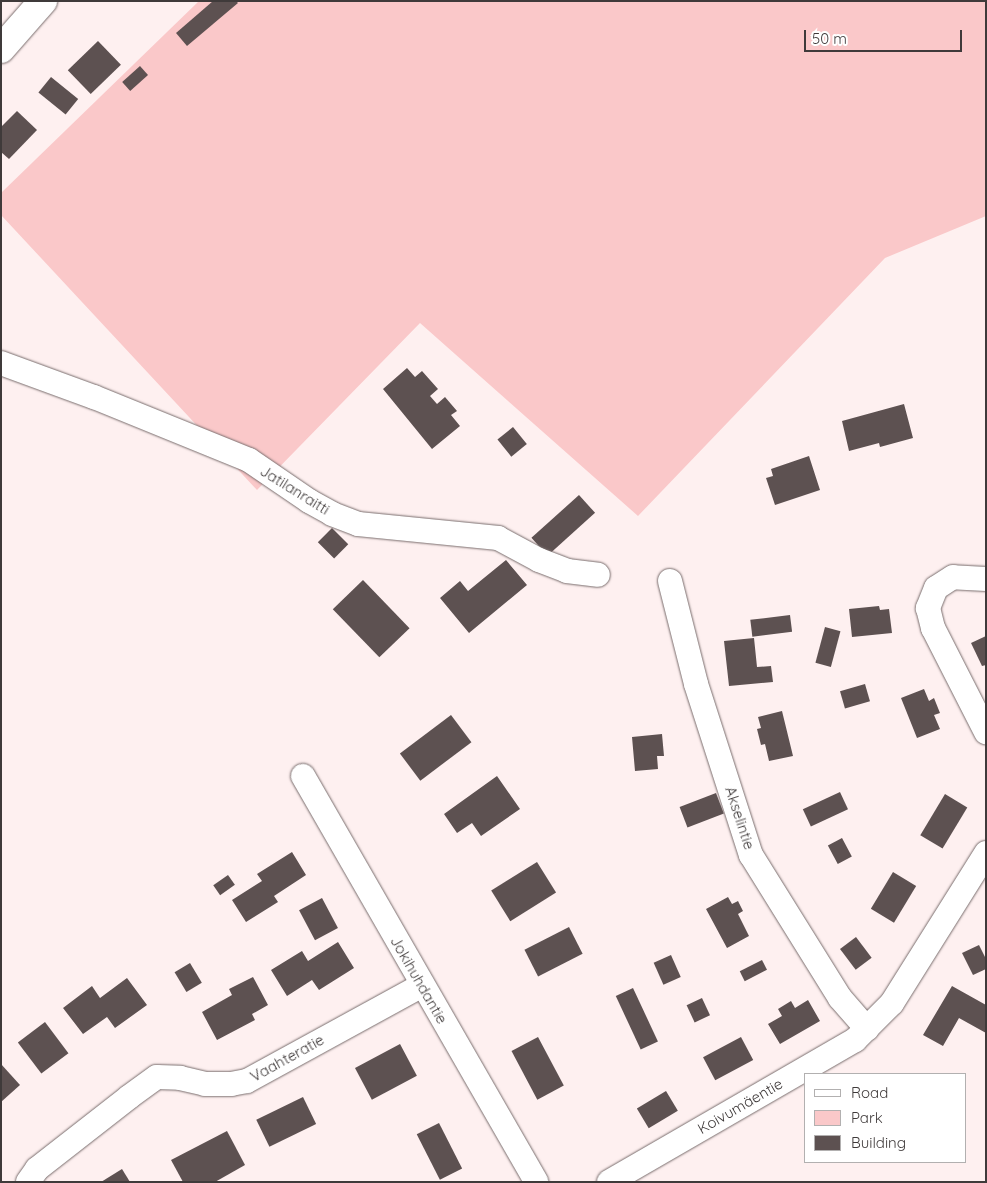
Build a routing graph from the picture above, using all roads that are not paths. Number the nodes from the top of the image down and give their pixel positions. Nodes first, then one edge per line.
1 (43, 1) edge
2 (1, 49) edge
3 (1, 364) edge
4 (598, 575) dead end
5 (986, 579) edge
6 (670, 581) dead end
7 (986, 732) edge
8 (304, 776) dead end
9 (986, 853) edge
10 (422, 984) junction
11 (867, 1029) junction
12 (28, 1182) edge
13 (536, 1182) edge
14 (609, 1182) edge

1 - 2 main road
3 - 4 street, Jatilanraitti
5 - 7 street
6 - 11 street, Akselintie
8 - 10 street, Jokihuhdantie
9 - 11 street, Koivumäentie
10 - 12 street, Vaahteratie
10 - 13 street, Jokihuhdantie
11 - 14 street, Koivumäentie

